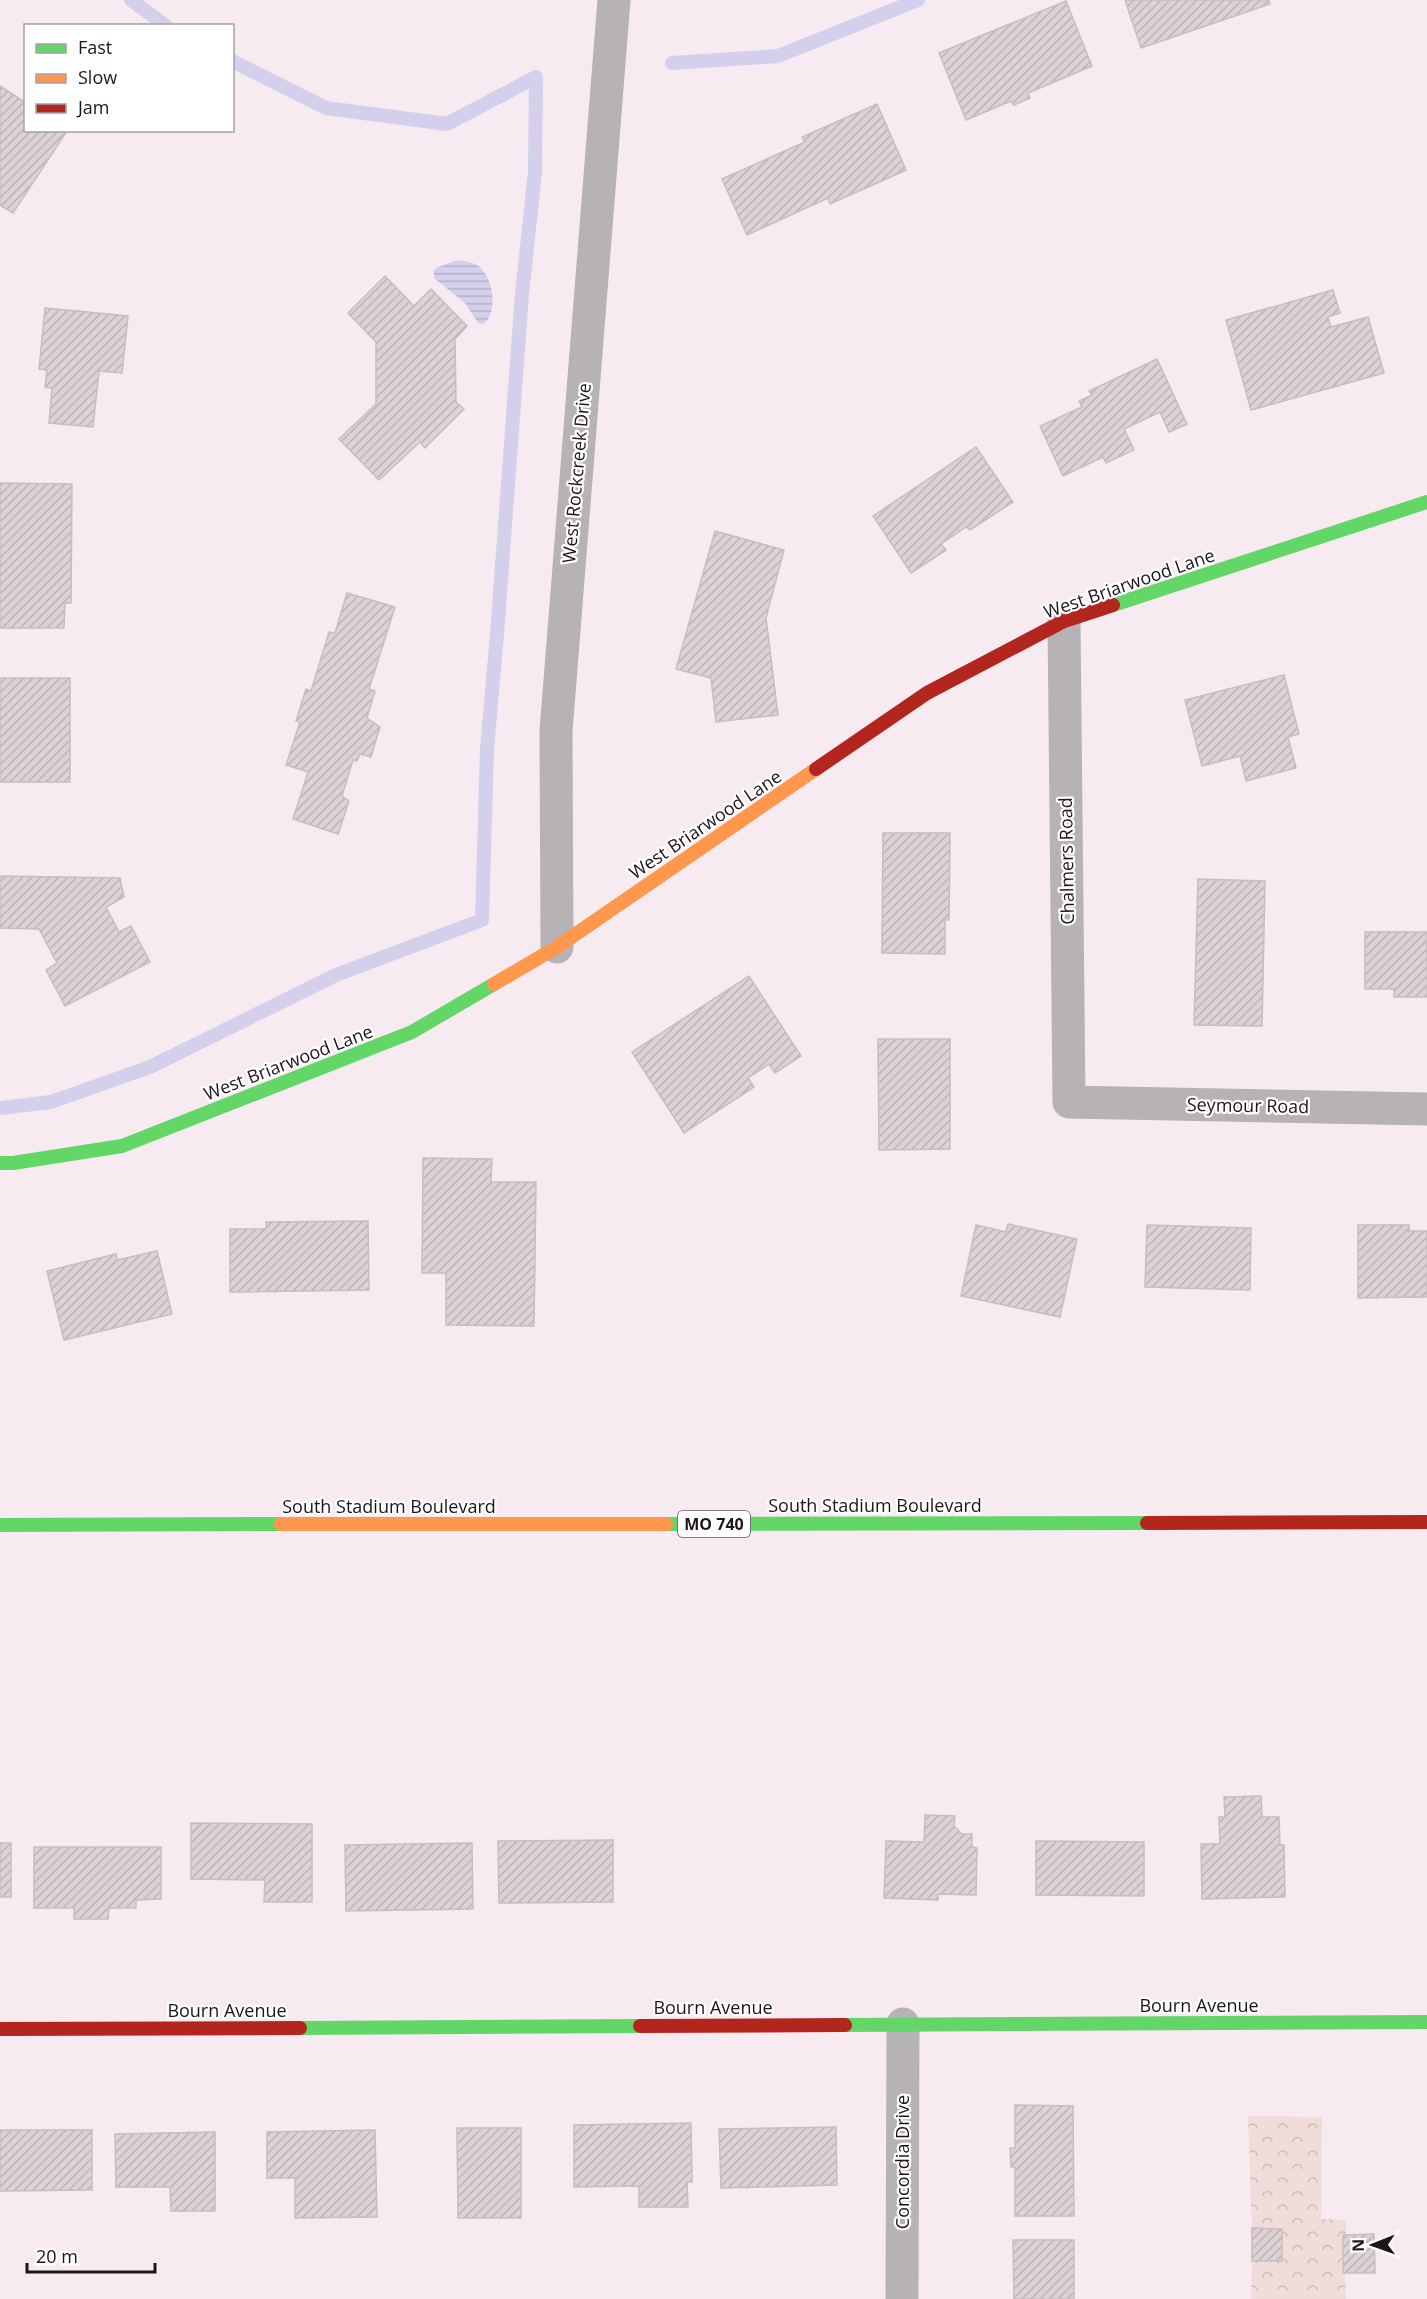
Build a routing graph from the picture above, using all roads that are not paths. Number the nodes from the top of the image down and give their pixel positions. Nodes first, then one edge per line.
1 (614, 0) edge
2 (1427, 502) edge
3 (1064, 621) junction
4 (557, 947) junction
5 (1068, 1102) joint
6 (1427, 1109) edge
7 (0, 1163) edge
8 (1427, 1522) edge
9 (0, 1525) edge
10 (1427, 2022) edge
11 (903, 2024) junction
12 (0, 2029) edge
13 (902, 2299) edge

1 - 4 street, West Rockcreek Drive
2 - 3 street, West Briarwood Lane
3 - 4 street, West Briarwood Lane
3 - 5 street, Chalmers Road
4 - 7 street, West Briarwood Lane
5 - 6 street, Seymour Road
8 - 9 street, South Stadium Boulevard / MO 740
10 - 11 street, Bourn Avenue
11 - 12 street, Bourn Avenue
11 - 13 street, Concordia Drive

